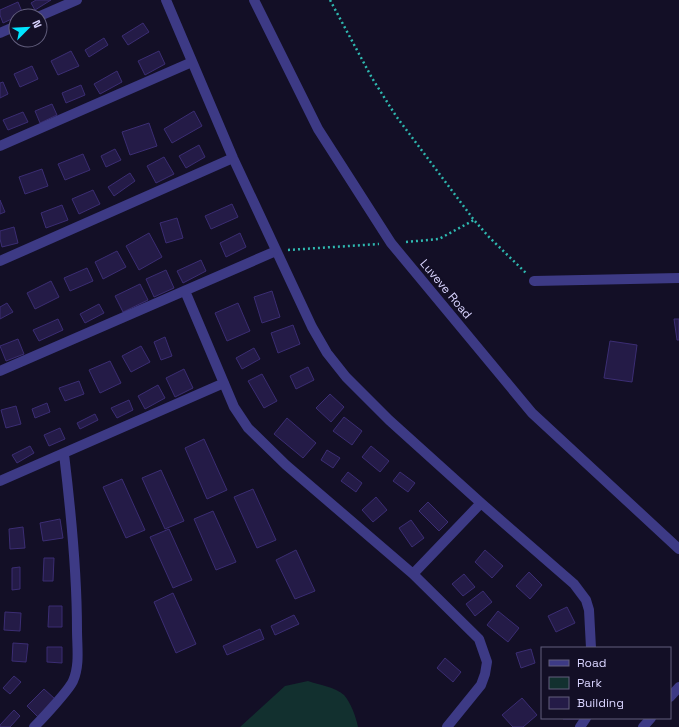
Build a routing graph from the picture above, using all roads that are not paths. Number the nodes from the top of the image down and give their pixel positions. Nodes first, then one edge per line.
1 (77, 0) edge
2 (166, 0) edge
3 (254, 0) edge
4 (48, 13) edge
5 (192, 62) junction
6 (0, 146) edge
7 (233, 158) junction
8 (276, 251) junction
9 (0, 261) edge
10 (679, 278) edge
11 (534, 280) road end
12 (185, 291) junction
13 (0, 371) edge
14 (224, 383) junction
15 (64, 454) junction
16 (0, 481) edge
17 (481, 503) junction
18 (679, 549) edge
19 (413, 574) junction
20 (591, 647) edge
21 (679, 687) edge
22 (671, 696) edge
23 (650, 719) edge
24 (34, 727) edge
25 (447, 727) edge
26 (643, 727) edge

1 - 4 street
2 - 5 street
3 - 18 street, Luveve Road
5 - 6 street
5 - 7 street
7 - 8 street
7 - 9 street
8 - 12 street
8 - 17 street
10 - 11 street
12 - 13 street
12 - 14 street
14 - 15 street
14 - 19 street
15 - 16 street
15 - 24 street
17 - 19 street
17 - 20 street
19 - 25 street
21 - 22 street
23 - 26 street

